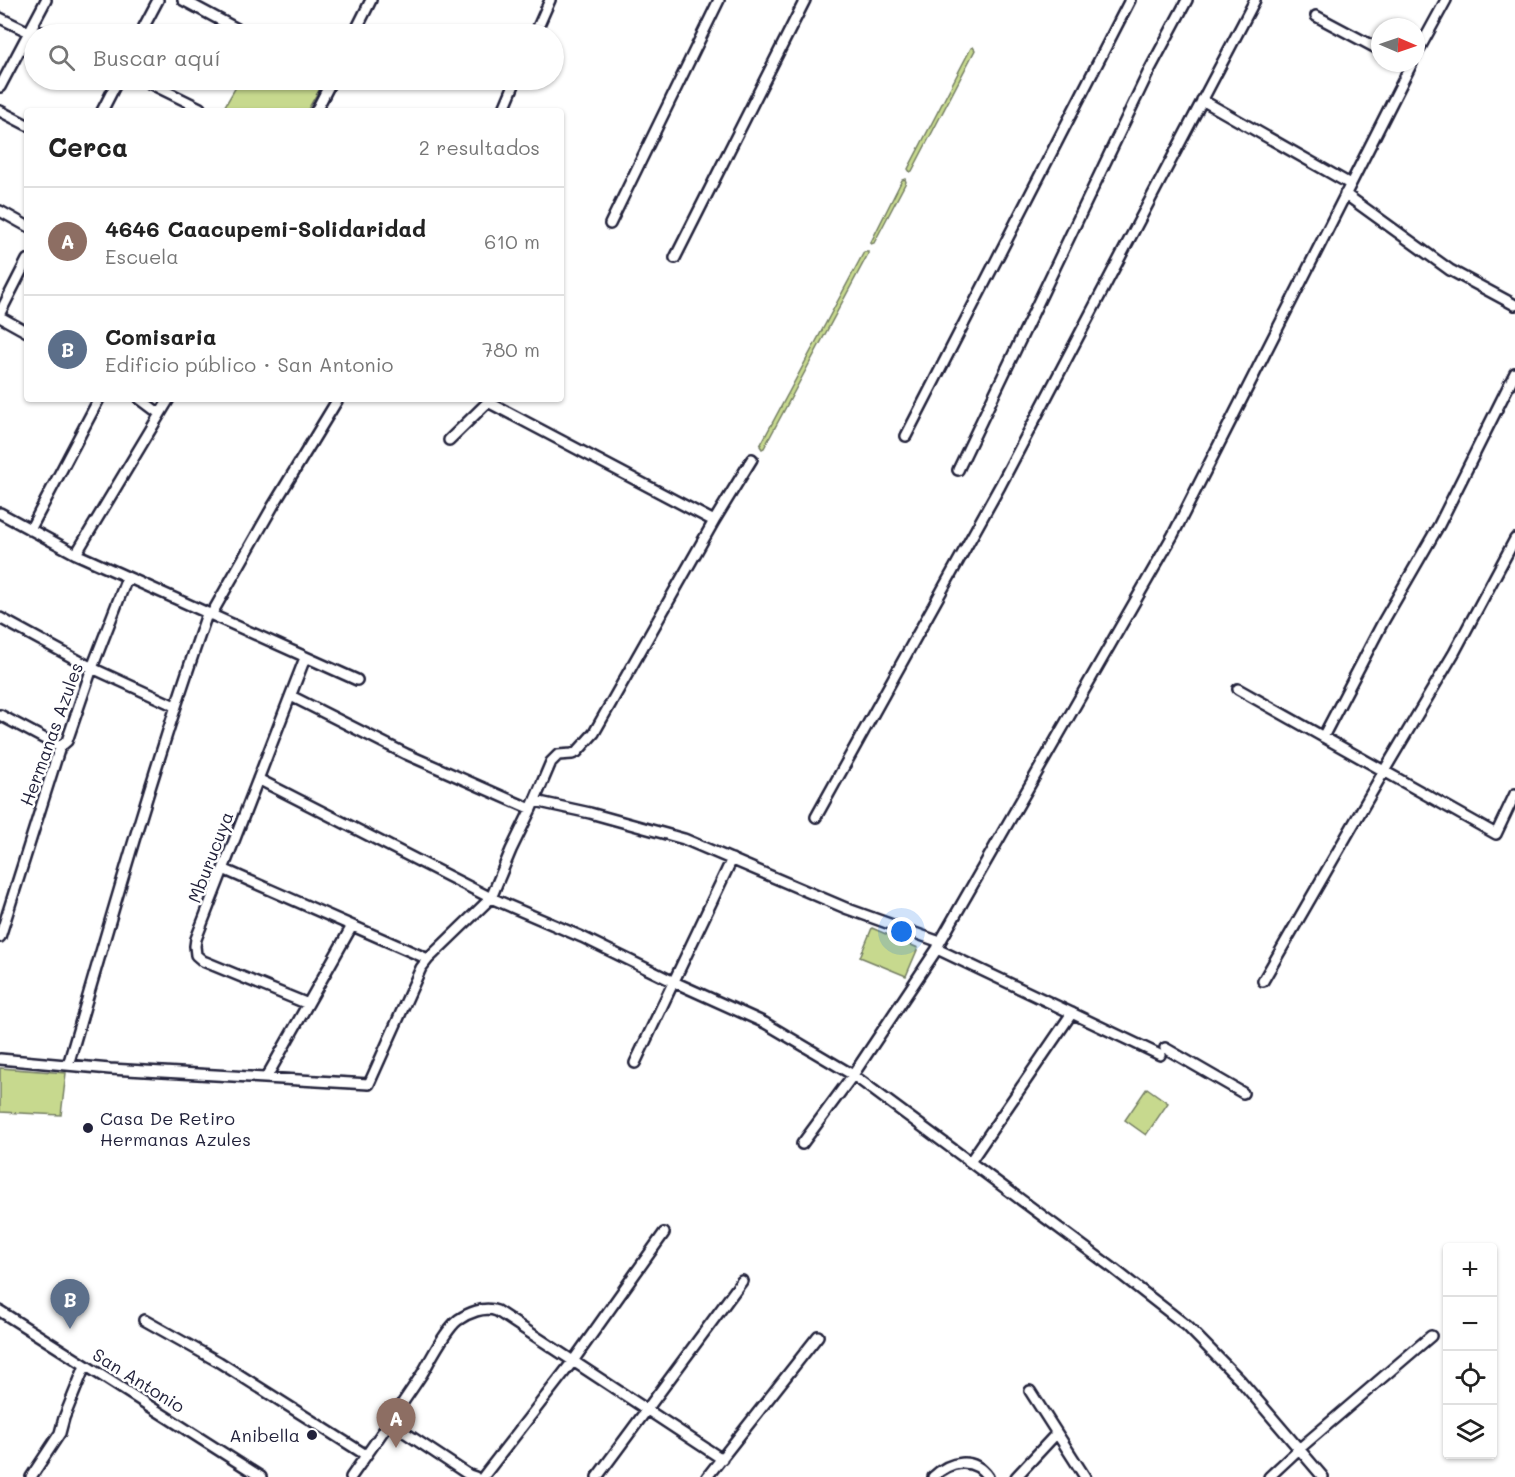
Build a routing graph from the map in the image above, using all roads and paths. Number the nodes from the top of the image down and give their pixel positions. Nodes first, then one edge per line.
1 (45, 0) edge
2 (158, 0) edge
3 (183, 0) edge
4 (371, 0) edge
5 (550, 0) edge
6 (719, 0) edge
7 (805, 0) edge
8 (1130, 0) edge
9 (1187, 0) edge
10 (1255, 0) edge
11 (1446, 0) edge
12 (1317, 16) dead end
13 (0, 18) edge
14 (32, 24) edge
15 (145, 24) edge
16 (228, 24) edge
17 (359, 24) edge
18 (539, 24) edge
19 (24, 30) edge
20 (1425, 38) edge
21 (24, 40) edge
22 (1371, 45) edge
23 (1405, 72) edge
24 (0, 87) edge
25 (113, 90) edge
26 (163, 90) edge
27 (327, 90) edge
28 (512, 90) edge
29 (1202, 99) junction
30 (104, 108) edge
31 (200, 108) dead end
32 (318, 108) edge
33 (504, 108) edge
34 (0, 111) edge
35 (24, 123) edge
36 (1350, 184) junction
37 (1345, 194) junction
38 (0, 211) edge
39 (24, 224) edge
40 (610, 224) dead end
41 (675, 258) dead end
42 (24, 266) edge
43 (1515, 305) edge
44 (0, 315) edge
45 (24, 330) edge
46 (1515, 374) edge
47 (97, 402) edge
48 (144, 402) edge
49 (167, 402) edge
50 (336, 402) edge
51 (160, 414) junction
52 (906, 436) dead end
53 (449, 440) dead end
54 (752, 459) dead end
55 (958, 470) dead end
56 (2, 514) edge
57 (714, 521) junction
58 (0, 525) edge
59 (30, 530) junction
60 (1515, 539) edge
61 (76, 554) junction
62 (127, 578) junction
63 (209, 615) junction
64 (0, 618) edge
65 (305, 658) junction
66 (92, 668) junction
67 (357, 680) dead end
68 (1238, 689) dead end
69 (291, 696) junction
70 (175, 706) junction
71 (0, 715) edge
72 (1323, 737) junction
73 (60, 747) junction
74 (1384, 771) junction
75 (258, 779) junction
76 (1515, 794) edge
77 (533, 805) junction
78 (816, 817) dead end
79 (732, 859) junction
80 (223, 869) junction
81 (491, 898) junction
82 (352, 926) junction
83 (0, 938) edge
84 (938, 946) junction
85 (428, 959) junction
86 (1263, 981) dead end
87 (674, 982) junction
88 (308, 1004) junction
89 (1072, 1013) junction
90 (0, 1059) edge
91 (635, 1063) dead end
92 (68, 1065) junction
93 (853, 1075) junction
94 (266, 1078) junction
95 (1244, 1094) dead end
96 (802, 1144) dead end
97 (970, 1162) junction
98 (664, 1233) dead end
99 (742, 1281) dead end
100 (0, 1311) edge
101 (144, 1320) dead end
102 (818, 1336) dead end
103 (1431, 1336) dead end
104 (573, 1361) junction
105 (85, 1366) junction
106 (1030, 1391) dead end
107 (647, 1409) junction
108 (389, 1422) junction
109 (1057, 1433) junction
110 (1299, 1449) junction
111 (366, 1455) junction
112 (722, 1459) junction
113 (467, 1475) edge
114 (31, 1477) edge
115 (261, 1477) edge
116 (351, 1477) edge
117 (483, 1477) edge
118 (597, 1477) edge
119 (707, 1477) edge
120 (933, 1477) edge
121 (988, 1477) edge
122 (1016, 1477) edge
123 (1085, 1477) edge
124 (1269, 1477) edge
125 (1323, 1477) edge

1 - 14 street
2 - 15 street
3 - 16 street
4 - 17 street
5 - 18 street
6 - 40 street
7 - 41 street
8 - 52 street
9 - 55 street
10 - 29 street
11 - 20 street
12 - 22 street
13 - 19 street
21 - 24 street
23 - 36 street
25 - 30 street
26 - 31 street
27 - 32 street
28 - 33 street
29 - 36 street
29 - 78 street
34 - 35 street
36 - 37 street
37 - 43 street
37 - 84 street
38 - 39 street
42 - 44 street
44 - 45 street
46 - 72 street
47 - 59 street
48 - 51 street
49 - 51 street
50 - 63 street
51 - 61 street
53 - 57 street
54 - 57 street
56 - 58 street
56 - 59 street
57 - 77 street
59 - 61 street
60 - 74 street
61 - 62 street
62 - 63 street
62 - 66 street, Hermanas Azules
63 - 65 street
63 - 70 street
64 - 66 street
65 - 67 street
65 - 69 street, Mburucuya
66 - 70 street
66 - 73 street, Hermanas Azules
68 - 72 street
69 - 75 street, Mburucuya
69 - 77 street
70 - 92 street
71 - 73 street
72 - 74 street
73 - 83 street, Hermanas Azules
74 - 76 street
74 - 86 street
75 - 80 street, Mburucuya
75 - 81 street
77 - 79 street
77 - 81 street
79 - 84 street
79 - 87 street
80 - 82 street
80 - 88 street, Mburucuya
81 - 85 street
81 - 87 street
82 - 85 street
82 - 88 street
84 - 89 street
84 - 93 street
85 - 94 street
87 - 91 street
87 - 93 street
88 - 94 street
89 - 95 street
89 - 97 street
90 - 92 street
92 - 94 street
93 - 96 street
93 - 97 street
97 - 110 street
98 - 104 street
99 - 107 street
100 - 105 street, San Antonio
101 - 111 street
102 - 112 street
103 - 110 street
104 - 107 street
104 - 108 street
104 - 117 street
105 - 114 street
105 - 115 street, San Antonio
106 - 109 street
107 - 112 street
107 - 118 street
108 - 111 street
108 - 113 street
109 - 122 street
109 - 123 street
110 - 124 street
110 - 125 street
111 - 116 street
112 - 119 street
120 - 121 street

